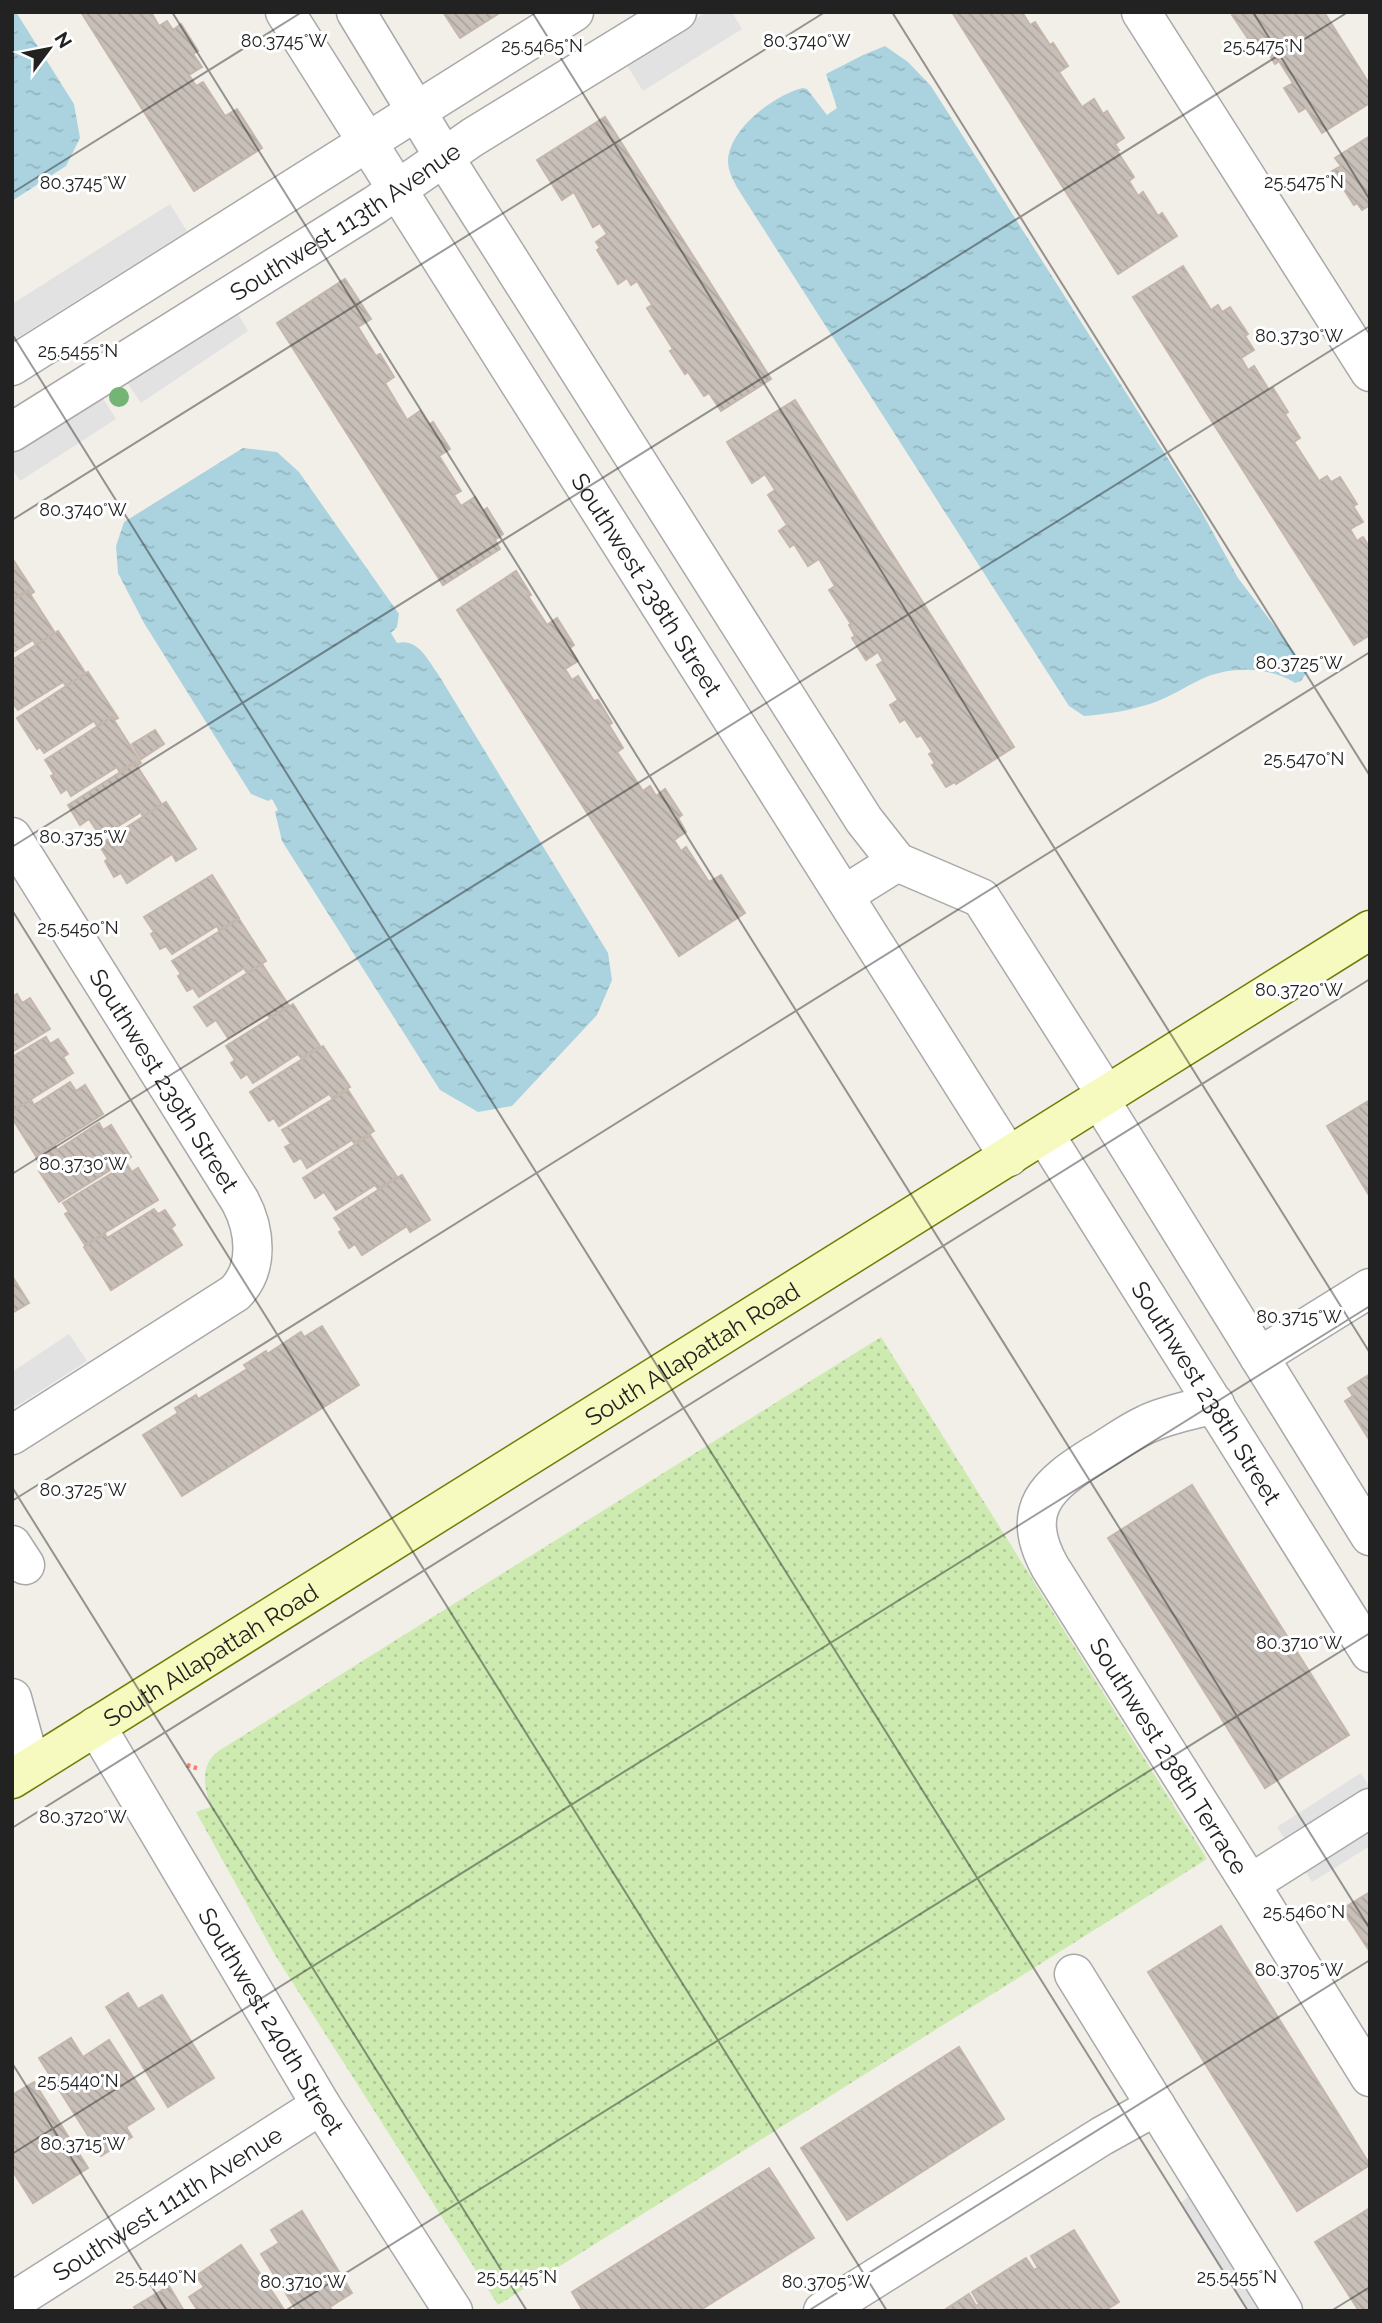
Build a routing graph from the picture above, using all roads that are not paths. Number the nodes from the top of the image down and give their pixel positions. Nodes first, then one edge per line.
1 (285, 12) edge
2 (356, 12) edge
3 (574, 12) edge
4 (677, 12) edge
5 (1141, 12) edge
6 (417, 112) junction
7 (367, 143) junction
8 (444, 158) junction
9 (397, 189) junction
10 (12, 366) edge
11 (1370, 372) edge
12 (12, 432) edge
13 (12, 837) edge
14 (897, 862) junction
15 (844, 895) junction
16 (1370, 930) edge
17 (1104, 1098) junction
18 (1045, 1135) junction
19 (1009, 1157) junction
20 (1370, 1288) edge
21 (1259, 1357) junction
22 (1214, 1404) junction
23 (12, 1435) edge
24 (1370, 1536) edge
25 (1370, 1653) edge
26 (12, 1698) edge
27 (96, 1726) junction
28 (22, 1773) edge
29 (1370, 1808) edge
30 (1250, 1884) junction
31 (1074, 1973) dead end
32 (1370, 2077) edge
33 (321, 2105) junction
34 (1156, 2106) junction
35 (12, 2302) edge
36 (453, 2311) edge
37 (823, 2311) edge
38 (1283, 2311) edge

1 - 7 street, Southwest 238th Street
2 - 6 street
3 - 6 street
4 - 8 street, Southwest 113th Avenue
5 - 11 street
6 - 7 street
6 - 8 street
7 - 9 street, Southwest 238th Street
7 - 10 street
8 - 9 street, Southwest 113th Avenue
8 - 14 street
9 - 12 street, Southwest 113th Avenue
9 - 15 street, Southwest 238th Street
13 - 23 street, Southwest 239th Street
14 - 15 street
14 - 17 street
15 - 19 street, Southwest 238th Street
16 - 17 main road, South Allapattah Road
17 - 18 main road, South Allapattah Road
17 - 21 street
18 - 19 main road, South Allapattah Road
18 - 22 street, Southwest 238th Street
19 - 27 main road, South Allapattah Road
20 - 21 street
21 - 24 street
22 - 25 street, Southwest 238th Street
22 - 30 street, Southwest 238th Terrace
26 - 28 street
27 - 28 main road, South Allapattah Road
27 - 33 street, Southwest 240th Street
29 - 30 street
30 - 32 street, Southwest 238th Terrace
31 - 34 street
33 - 35 street, Southwest 111th Avenue
33 - 36 street, Southwest 240th Street
34 - 37 street
34 - 38 street

